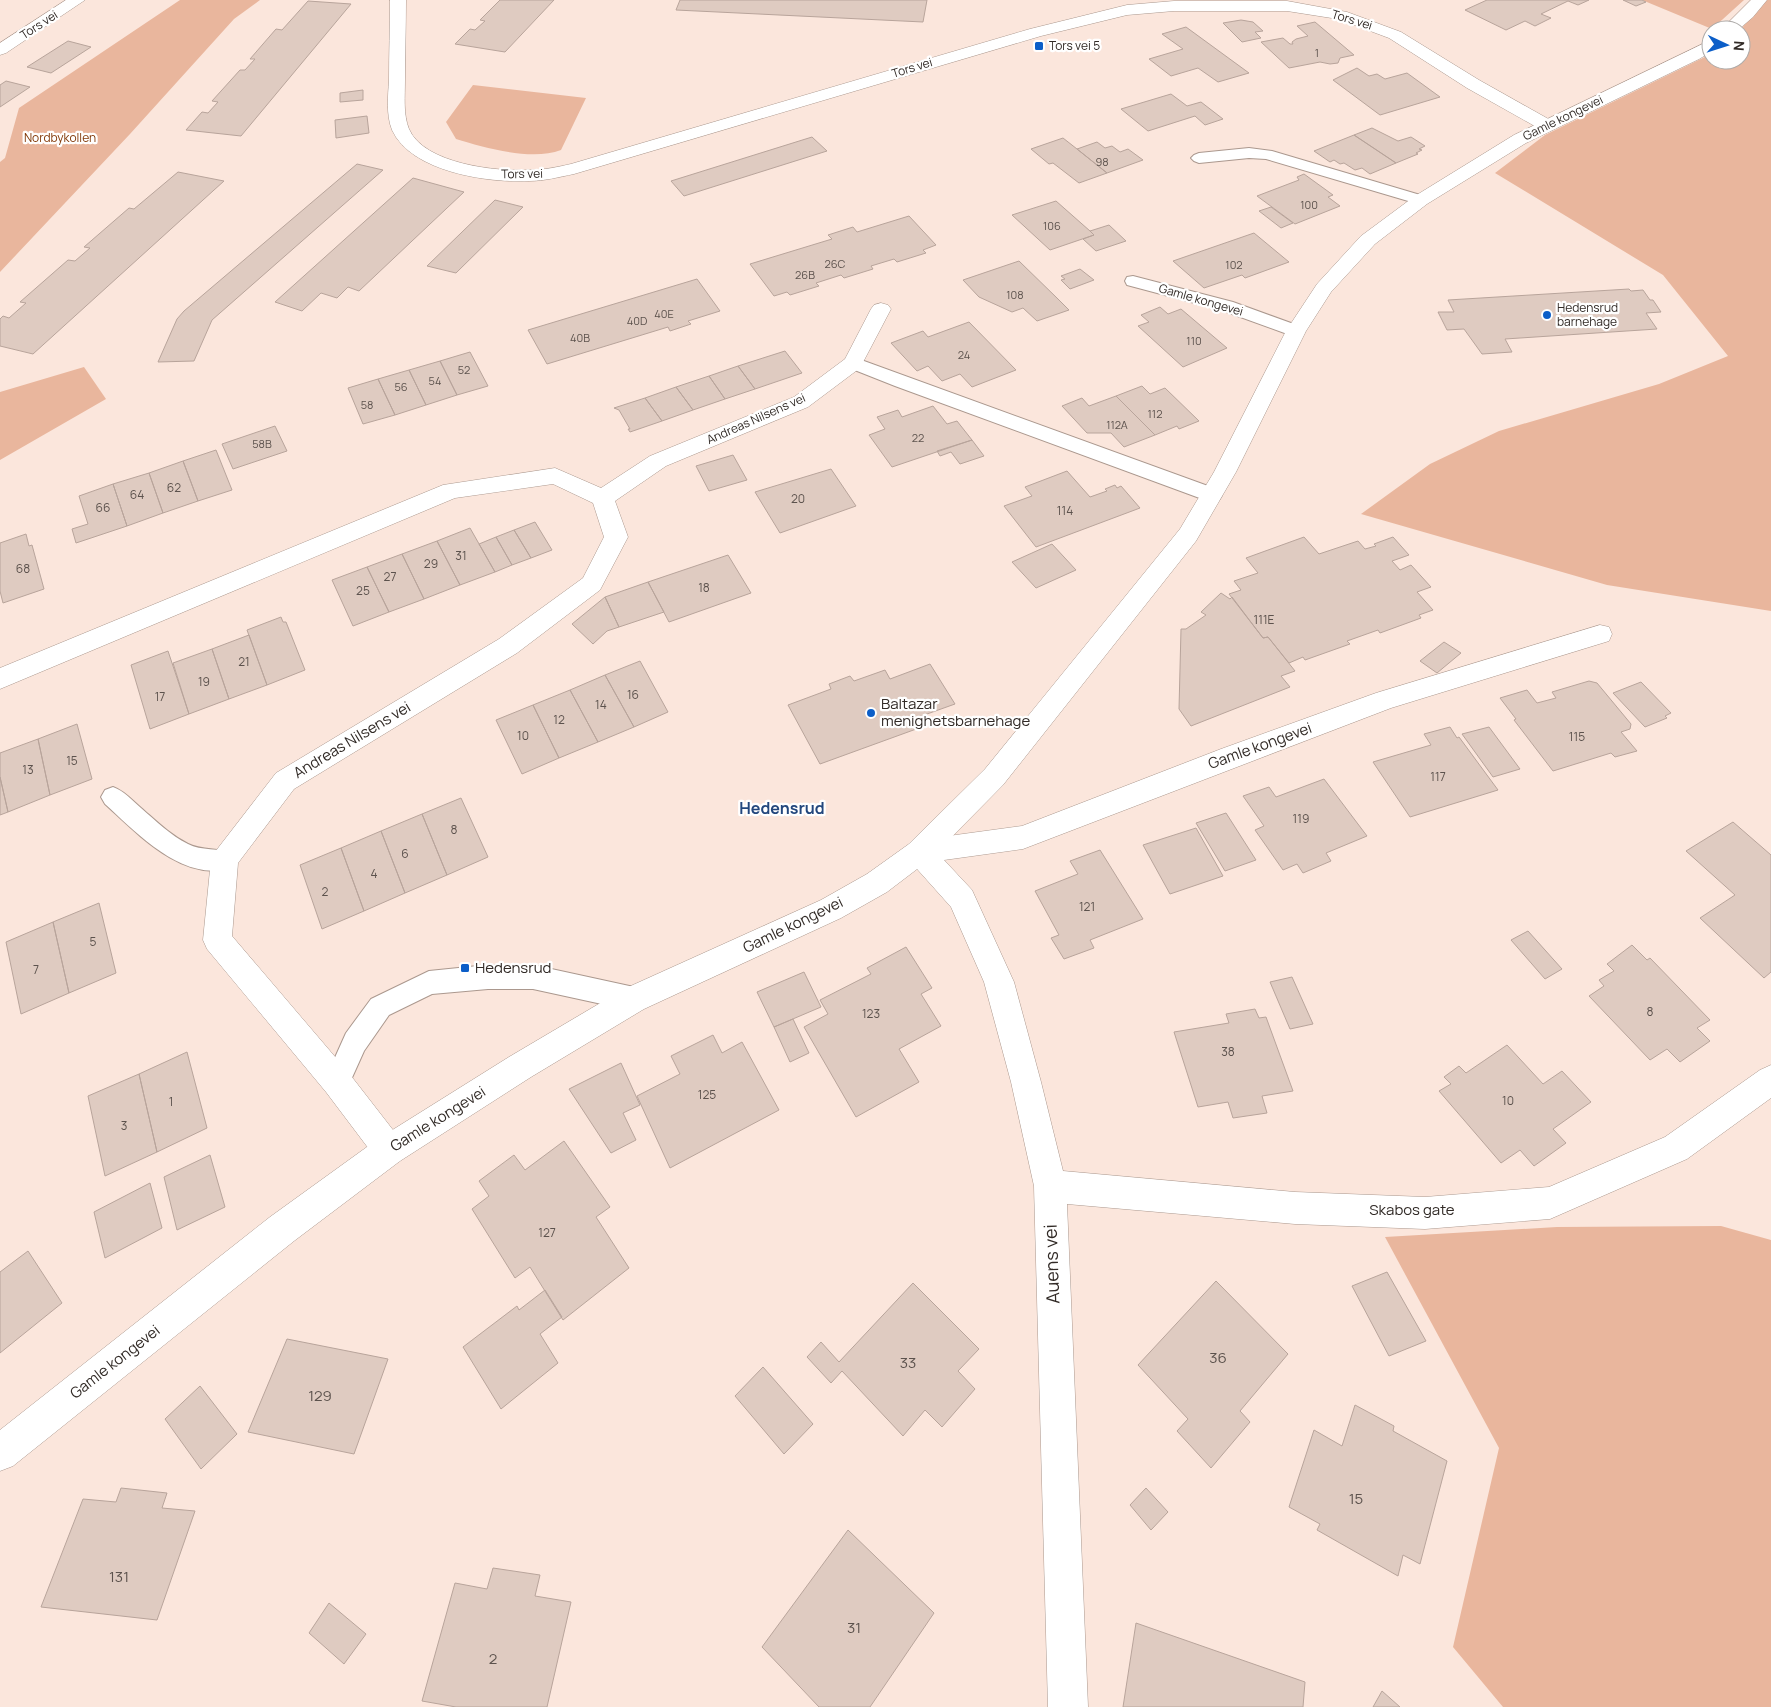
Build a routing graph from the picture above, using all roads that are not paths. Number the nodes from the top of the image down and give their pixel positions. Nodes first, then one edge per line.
1 (77, 0) edge
2 (398, 0) edge
3 (1759, 0) edge
4 (1740, 20) edge
5 (0, 50) edge
6 (1701, 51) edge
7 (1546, 125) junction
8 (1198, 158) dead end
9 (1421, 200) junction
10 (1133, 281) dead end
11 (881, 309) dead end
12 (1296, 331) junction
13 (853, 363) junction
14 (1212, 495) junction
15 (603, 498) junction
16 (1600, 634) dead end
17 (0, 678) edge
18 (113, 797) dead end
19 (919, 852) junction
20 (225, 860) junction
21 (634, 1000) junction
22 (1771, 1080) edge
23 (337, 1082) junction
24 (389, 1150) junction
25 (1050, 1186) junction
26 (0, 1453) edge
27 (1068, 1707) edge

1 - 5 street, Tors vei
2 - 7 street, Tors vei
3 - 4 street
6 - 7 street, Gamle kongevei
7 - 9 street, Gamle kongevei
8 - 9 lane
9 - 12 street, Gamle kongevei
10 - 12 lane, Gamle kongevei
11 - 13 street, Andreas Nilsens vei
12 - 14 street, Gamle kongevei
13 - 14 lane
13 - 15 street, Andreas Nilsens vei
14 - 19 street, Gamle kongevei
15 - 17 street
15 - 20 street, Andreas Nilsens vei
16 - 19 street, Gamle kongevei
18 - 20 lane
19 - 21 street, Gamle kongevei
19 - 25 street, Auens vei
20 - 23 street
21 - 23 lane
21 - 24 street, Gamle kongevei
22 - 25 street, Skabos gate
23 - 24 street
24 - 26 street, Gamle kongevei
25 - 27 street, Auens vei

